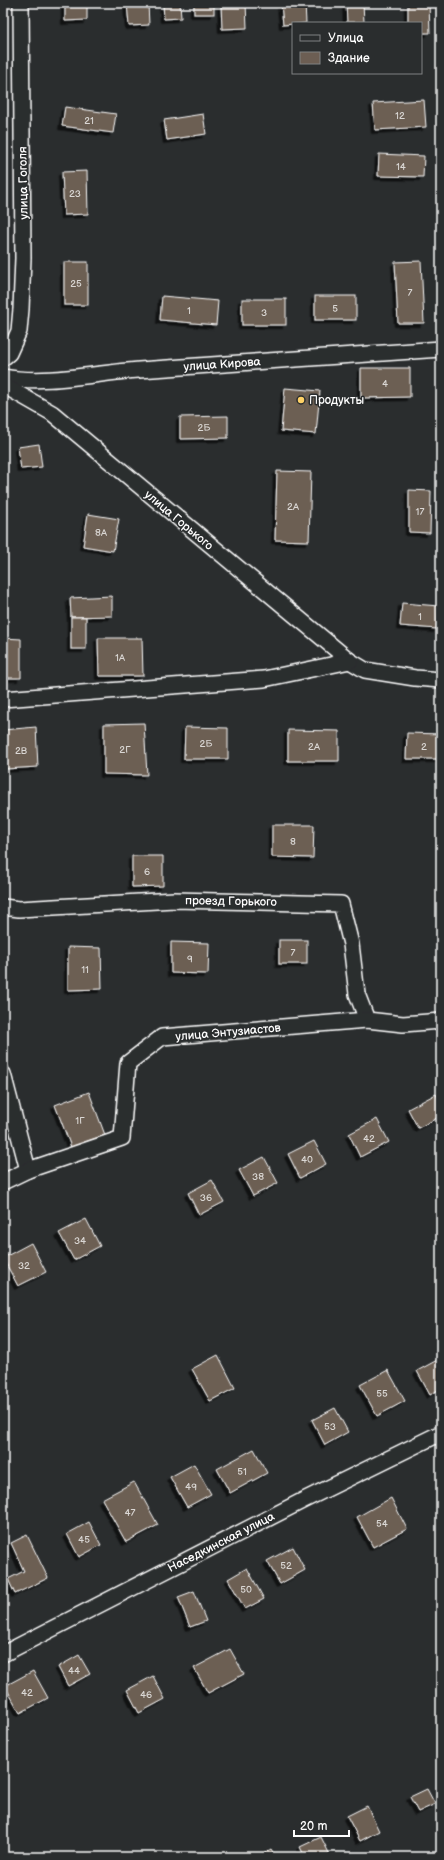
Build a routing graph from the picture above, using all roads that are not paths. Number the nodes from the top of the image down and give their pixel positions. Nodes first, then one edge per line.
1 (21, 3) edge
2 (441, 349) edge
3 (3, 358) edge
4 (3, 377) edge
5 (3, 385) edge
6 (350, 661) junction
7 (441, 680) edge
8 (3, 699) edge
9 (3, 907) edge
10 (367, 1020) junction
11 (441, 1022) edge
12 (3, 1074) edge
13 (28, 1170) junction
14 (3, 1182) edge
15 (441, 1433) edge
16 (3, 1654) edge

1 - 3 street, улица Гоголя
2 - 4 street, улица Кирова
5 - 6 street, улица Горького
6 - 7 street, улица Горького
6 - 8 street
9 - 10 street, проезд Горького
10 - 11 street, улица Энтузиастов
10 - 13 street, улица Энтузиастов
12 - 13 street
13 - 14 street, улица Энтузиастов
15 - 16 street, Наседкинская улица

